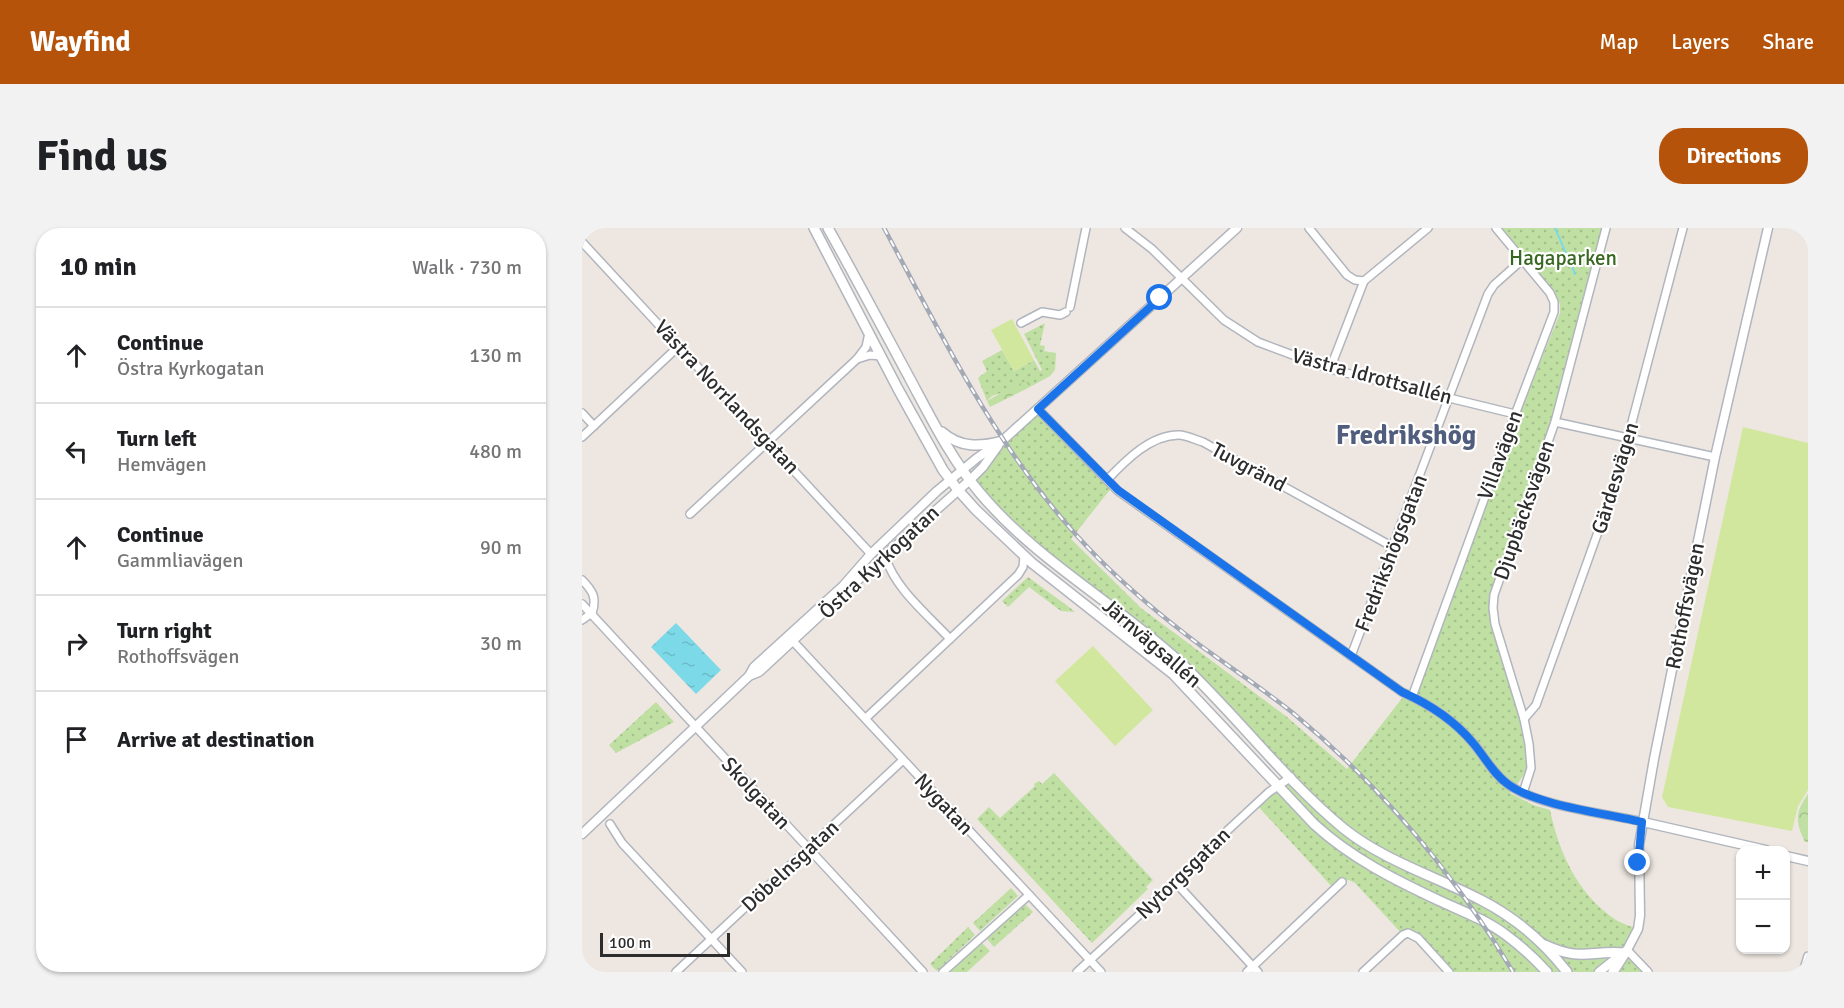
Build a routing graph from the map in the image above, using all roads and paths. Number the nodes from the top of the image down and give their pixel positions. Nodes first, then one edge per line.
1 (814, 228) edge
2 (828, 228) edge
3 (1086, 228) edge
4 (1125, 228) edge
5 (1237, 228) edge
6 (1308, 228) edge
7 (1428, 228) edge
8 (1496, 228) edge
9 (1606, 228) edge
10 (1683, 228) edge
11 (1768, 228) edge
12 (582, 242) edge
13 (1522, 260) junction
14 (1181, 278) junction
15 (1364, 281) junction
16 (1021, 323) dead end
17 (869, 333) junction
18 (680, 346) junction
19 (881, 356) junction
20 (857, 359) junction
21 (1330, 369) junction
22 (1450, 398) junction
23 (1038, 409) junction
24 (582, 413) edge
25 (1515, 414) junction
26 (1555, 422) junction
27 (934, 424) junction
28 (594, 426) junction
29 (582, 437) edge
30 (1628, 438) junction
31 (768, 441) junction
32 (1002, 441) junction
33 (1715, 457) junction
34 (963, 470) junction
35 (951, 480) junction
36 (970, 480) junction
37 (1107, 480) junction
38 (957, 490) junction
39 (690, 514) dead end
40 (1393, 547) junction
41 (871, 554) junction
42 (885, 556) junction
43 (1024, 556) junction
44 (582, 580) edge
45 (582, 604) edge
46 (592, 613) junction
47 (582, 620) edge
48 (790, 638) junction
49 (950, 639) junction
50 (1351, 656) junction
51 (1412, 697) junction
52 (866, 718) junction
53 (1524, 719) junction
54 (695, 728) junction
55 (903, 760) junction
56 (1291, 777) junction
57 (1279, 787) junction
58 (1523, 793) junction
59 (1642, 822) junction
60 (610, 824) dead end
61 (582, 834) edge
62 (1748, 846) edge
63 (808, 849) junction
64 (1790, 857) edge
65 (1808, 861) edge
66 (1176, 882) junction
67 (1342, 882) dead end
68 (1029, 895) junction
69 (712, 939) junction
70 (1540, 943) junction
71 (1626, 951) junction
72 (1808, 956) edge
73 (1090, 961) junction
74 (1253, 970) edge
75 (676, 972) edge
76 (742, 972) edge
77 (923, 972) edge
78 (943, 972) edge
79 (1077, 972) edge
80 (1101, 972) edge
81 (1363, 972) edge
82 (1449, 972) edge
83 (1547, 972) edge
84 (1567, 972) edge
85 (1599, 972) edge
86 (1613, 972) edge
87 (1648, 972) edge
88 (1803, 972) edge

1 - 17 main road, Järnvägsallén
2 - 27 main road, Järnvägsallén
3 - 16 street
4 - 14 street, Västra Idrottsallén
5 - 14 street, Östra Kyrkogatan
6 - 15 street
7 - 15 street
8 - 13 street, Villavägen
9 - 26 street, Djupbäcksvägen
10 - 30 street, Gärdesvägen
11 - 33 street, Rothoffsvägen
12 - 18 street, Västra Norrlandsgatan
13 - 22 street, Fredrikshögsgatan
13 - 25 street, Villavägen
14 - 21 street, Västra Idrottsallén
14 - 23 street, Östra Kyrkogatan
15 - 21 street
17 - 19 main road, Järnvägsallén
17 - 20 street
18 - 28 street
18 - 31 street, Västra Norrlandsgatan
19 - 20 street
19 - 35 main road, Järnvägsallén
20 - 31 street
21 - 22 street, Västra Idrottsallén
22 - 25 street, Västra Idrottsallén
22 - 40 street, Fredrikshögsgatan
23 - 32 street, Östra Kyrkogatan
23 - 37 street
24 - 28 street
25 - 51 street, Villavägen
26 - 30 street
26 - 53 street, Djupbäcksvägen
27 - 32 main road
27 - 34 main road, Järnvägsallén
28 - 29 street
30 - 33 street
30 - 53 street, Gärdesvägen
31 - 39 street
31 - 41 street, Västra Norrlandsgatan
32 - 34 street, Östra Kyrkogatan
32 - 36 street, Östra Kyrkogatan
33 - 59 street, Rothoffsvägen
34 - 35 street, Östra Kyrkogatan
34 - 36 main road, Järnvägsallén
35 - 38 main road, Järnvägsallén
35 - 41 street, Östra Kyrkogatan
36 - 38 street, Östra Kyrkogatan
36 - 56 main road, Järnvägsallén
37 - 40 street, Tuvgränd
37 - 50 street
38 - 42 street, Östra Kyrkogatan
38 - 43 main road, Järnvägsallén
40 - 50 street, Fredrikshögsgatan
41 - 48 street, Östra Kyrkogatan
42 - 48 street, Östra Kyrkogatan
42 - 49 street
43 - 49 street
43 - 57 main road, Järnvägsallén
44 - 46 street, Skolgatan
45 - 46 street, Skolgatan
46 - 47 street
46 - 54 street, Skolgatan
48 - 52 street, Nygatan
48 - 54 street, Östra Kyrkogatan
49 - 52 street
50 - 51 street
51 - 58 street
52 - 55 street, Nygatan
53 - 58 street, Djupbäcksvägen
54 - 61 street, Östra Kyrkogatan
54 - 63 street, Skolgatan
55 - 63 street, Döbelnsgatan
55 - 68 street, Nygatan
56 - 57 street, Nytorgsgatan
56 - 70 main road, Järnvägsallén
57 - 66 street, Nytorgsgatan
57 - 83 main road, Järnvägsallén
58 - 59 street
59 - 62 street
59 - 71 street, Rothoffsvägen
60 - 69 street
63 - 69 street, Döbelnsgatan
63 - 77 street, Skolgatan
64 - 65 street
66 - 73 street, Nytorgsgatan
66 - 74 street
67 - 74 street
68 - 73 street, Nygatan
68 - 78 street
69 - 75 street, Döbelnsgatan
69 - 76 street
70 - 71 main road
70 - 84 main road, Järnvägsallén
71 - 85 street
71 - 86 main road
71 - 87 street
72 - 88 street
73 - 79 street, Nytorgsgatan
73 - 80 street, Nygatan
81 - 82 street

